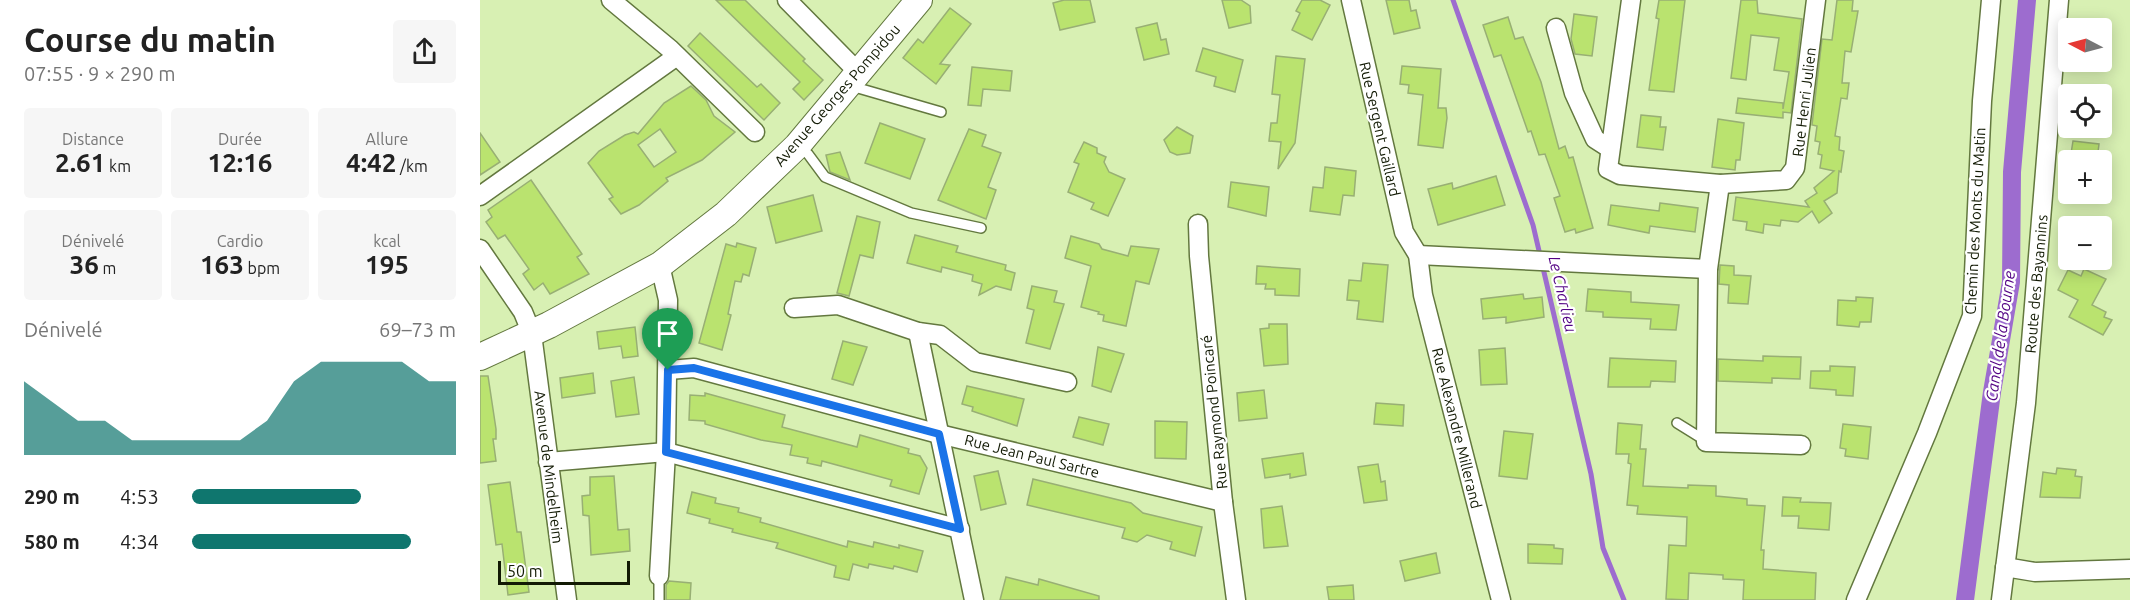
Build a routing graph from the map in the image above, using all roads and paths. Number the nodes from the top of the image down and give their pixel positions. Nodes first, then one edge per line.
1 (611, 0) edge
2 (787, 0) edge
3 (919, 0) edge
4 (1351, 0) edge
5 (1630, 0) edge
6 (1816, 0) edge
7 (1991, 0) edge
8 (2059, 0) edge
9 (1556, 28) dead end
10 (677, 56) junction
11 (854, 77) junction
12 (941, 112) dead end
13 (755, 132) dead end
14 (797, 146) junction
15 (1609, 148) junction
16 (1720, 184) junction
17 (480, 196) edge
18 (1198, 224) dead end
19 (981, 228) dead end
20 (480, 249) edge
21 (1418, 255) junction
22 (660, 265) junction
23 (1708, 269) junction
24 (794, 308) dead end
25 (918, 332) junction
26 (532, 334) junction
27 (480, 357) edge
28 (668, 370) junction
29 (1067, 382) dead end
30 (1677, 423) dead end
31 (939, 434) junction
32 (1706, 442) junction
33 (1801, 445) dead end
34 (666, 452) junction
35 (548, 462) junction
36 (1223, 502) junction
37 (960, 529) junction
38 (2005, 567) junction
39 (2130, 568) edge
40 (659, 576) joint
41 (567, 600) edge
42 (659, 600) edge
43 (974, 600) edge
44 (1236, 600) edge
45 (1501, 600) edge
46 (1856, 600) edge
47 (2001, 600) edge

1 - 10 street
2 - 11 street
3 - 11 main road, Avenue Georges Pompidou
4 - 21 street, Rue Sergent Gaillard
5 - 15 street
6 - 16 street, Rue Henri Julien
7 - 46 street, Chemin des Monts du Matin
8 - 38 street, Route des Bayannins
9 - 15 street
10 - 13 street
10 - 17 street
11 - 12 lane
11 - 14 main road, Avenue Georges Pompidou
14 - 19 lane
14 - 22 main road, Avenue Georges Pompidou
15 - 16 street, Rue Henri Julien
16 - 23 street
18 - 36 street, Rue Raymond Poincaré
20 - 26 street, Avenue de Mindelheim
21 - 23 street
21 - 45 street, Rue Alexandre Millerand
22 - 26 main road, Avenue Georges Pompidou
22 - 28 street
23 - 32 street
24 - 25 street
25 - 29 street
25 - 31 street
26 - 27 main road, Avenue Georges Pompidou
26 - 35 street, Avenue de Mindelheim
28 - 31 street, Rue Jean Paul Sartre
28 - 34 street
30 - 32 lane
31 - 36 street, Rue Jean Paul Sartre
31 - 37 street
32 - 33 street
34 - 35 street
34 - 37 street
34 - 40 street
35 - 41 street, Avenue de Mindelheim
36 - 44 street, Rue Raymond Poincaré
37 - 43 street
38 - 39 street
38 - 47 street, Route des Bayannins
40 - 42 lane

